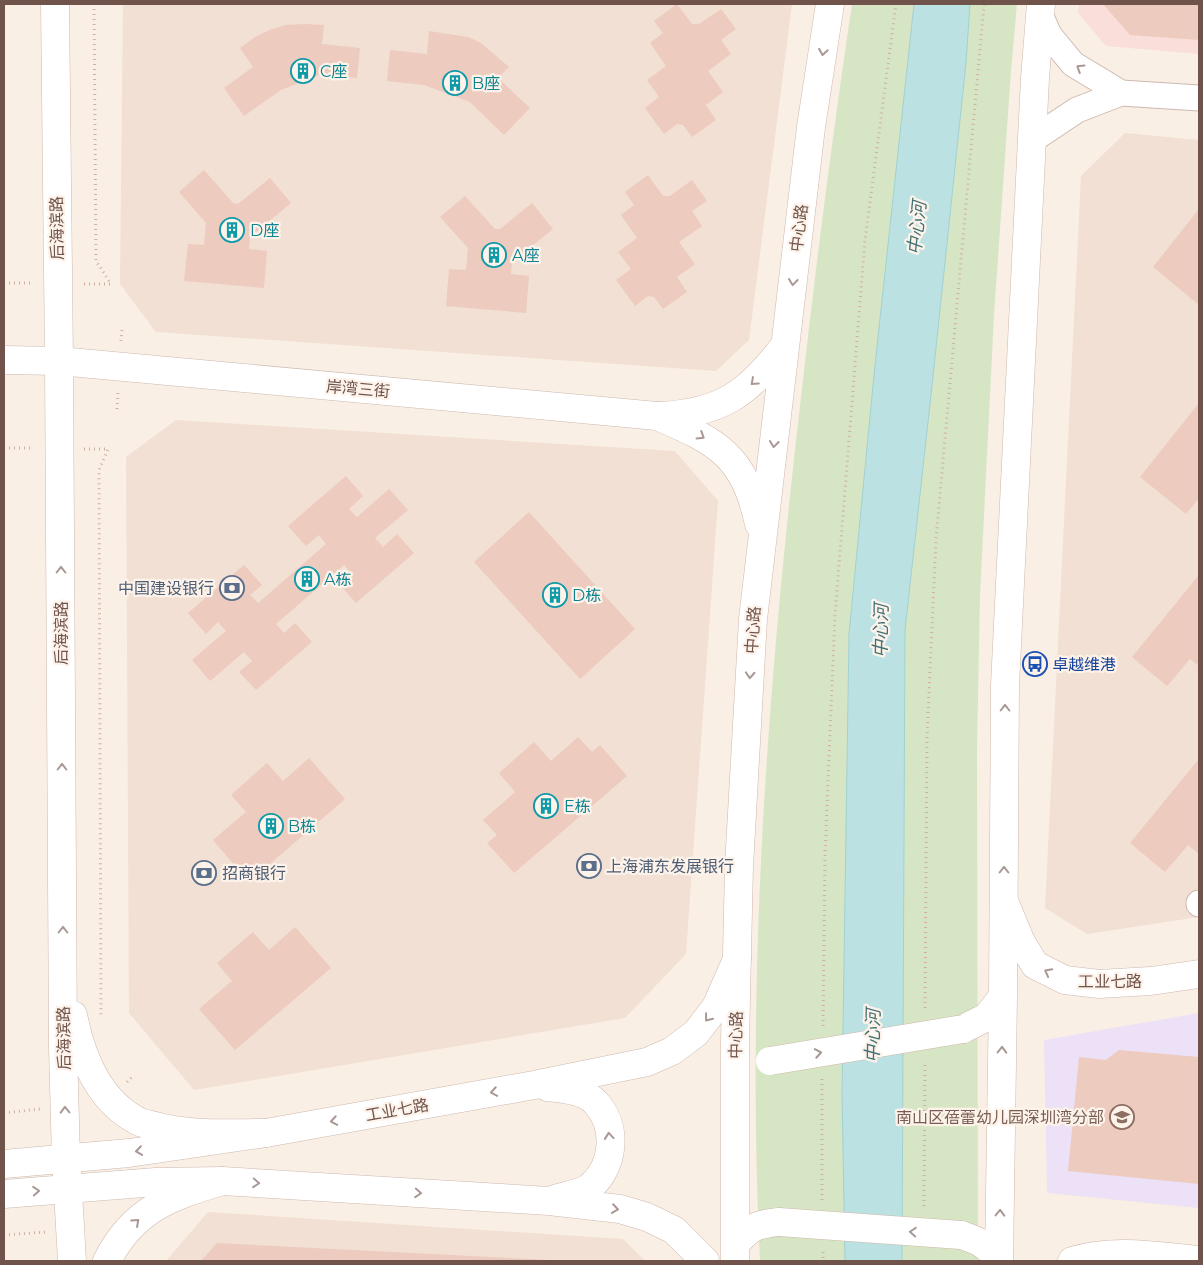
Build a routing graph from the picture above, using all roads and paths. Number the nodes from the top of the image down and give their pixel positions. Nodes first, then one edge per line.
1 (54, 4) edge
2 (94, 4) edge
3 (830, 4) edge
4 (896, 4) edge
5 (984, 4) edge
6 (1041, 9) edge
7 (1122, 93) junction
8 (1199, 98) edge
9 (1032, 140) junction
10 (111, 284) dead end
11 (786, 345) junction
12 (4, 360) edge
13 (59, 361) junction
14 (657, 416) junction
15 (108, 450) dead end
16 (762, 540) junction
17 (1004, 901) junction
18 (737, 959) junction
19 (63, 969) junction
20 (1199, 974) edge
21 (1003, 996) junction
22 (925, 1010) dead end
23 (102, 1020) dead end
24 (823, 1034) dead end
25 (735, 1043) junction
26 (925, 1058) dead end
27 (822, 1073) dead end
28 (534, 1085) junction
29 (266, 1133) junction
30 (66, 1158) junction
31 (4, 1164) edge
32 (222, 1181) junction
33 (68, 1189) junction
34 (4, 1194) edge
35 (549, 1201) junction
36 (822, 1202) dead end
37 (924, 1213) dead end
38 (823, 1251) dead end
39 (735, 1253) edge
40 (1199, 1260) edge
41 (72, 1261) edge
42 (107, 1261) edge
43 (705, 1261) edge
44 (823, 1261) edge
45 (999, 1261) edge
46 (1072, 1261) edge

1 - 13 main road, 后海滨路
2 - 10 path
3 -> 11 main road, 中心路
4 - 24 path
5 - 22 path
7 -> 6 street
6 - 9 main road
7 - 8 street
7 - 9 street
17 -> 9 main road
11 -> 14 main road
11 -> 16 main road, 中心路
12 - 13 main road, 岸湾三街
13 - 14 main road, 岸湾三街
19 -> 13 main road, 后海滨路
14 -> 16 main road
15 - 23 path
16 -> 18 main road, 中心路
20 -> 17 main road, 工业七路
17 - 21 main road
18 - 25 main road, 中心路
18 -> 28 main road, 工业七路
19 - 29 main road
30 -> 19 main road, 后海滨路
25 -> 21 main road, bridge
45 -> 21 main road
25 - 39 main road, 中心路
26 - 37 path
27 - 36 path
28 -> 29 main road, 工业七路
35 -> 28 main road
29 -> 30 main road, 工业七路
30 - 31 main road, 工业七路
30 - 33 main road, 后海滨路
32 - 33 main road
32 -> 35 main road
42 -> 32 main road
34 -> 33 main road
33 - 41 main road, 后海滨路
35 -> 43 main road
38 - 44 path
45 -> 39 main road, bridge
40 - 46 main road

